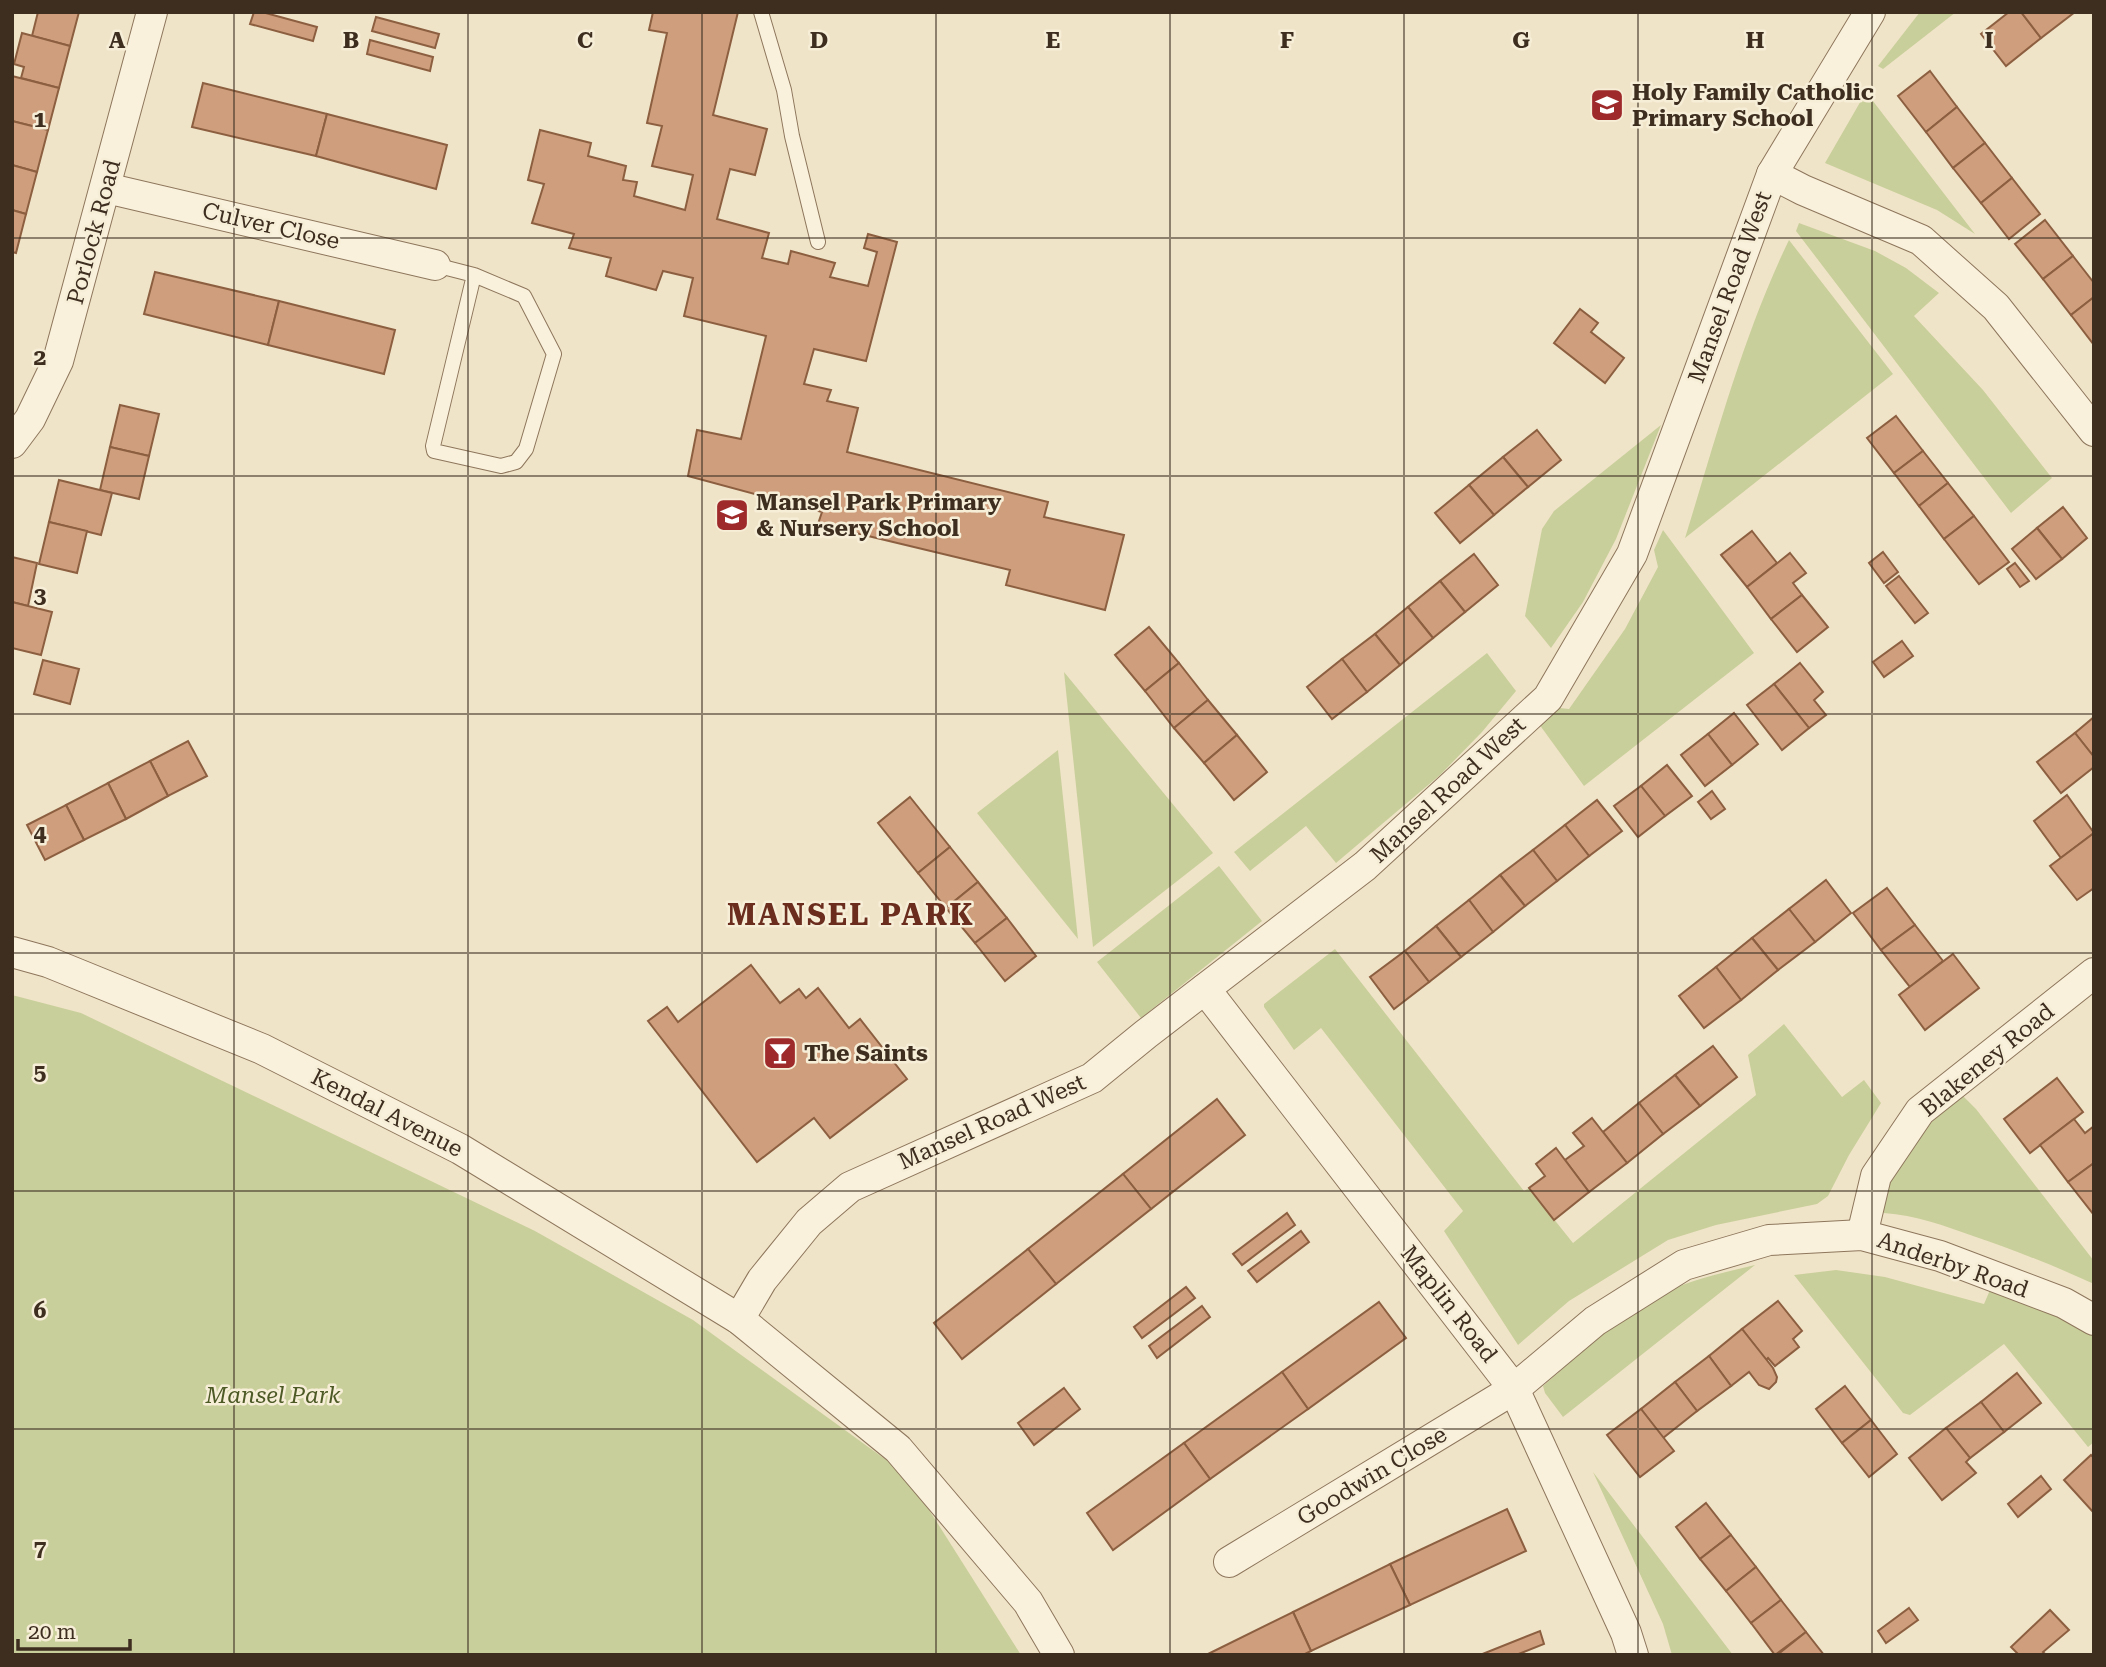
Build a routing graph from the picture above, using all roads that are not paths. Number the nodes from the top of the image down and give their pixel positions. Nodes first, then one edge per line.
1 (152, 12) edge
2 (761, 12) edge
3 (1870, 12) edge
4 (1772, 174) junction
5 (106, 188) junction
6 (818, 242) dead end
7 (435, 265) joint
8 (474, 275) junction
9 (2094, 431) edge
10 (12, 443) edge
11 (12, 952) edge
12 (2094, 973) edge
13 (1205, 989) junction
14 (1862, 1235) junction
15 (739, 1319) junction
16 (2094, 1320) edge
17 (1514, 1389) junction
18 (1229, 1562) dead end
19 (1059, 1655) edge
20 (1633, 1655) edge

1 - 5 street, Porlock Road
2 - 6 lane
3 - 4 street, Mansel Road West
4 - 9 street
4 - 13 street, Mansel Road West
5 - 7 street, Culver Close
5 - 10 street, Porlock Road
7 - 8 lane
8 - 8 lane
11 - 15 street, Kendal Avenue
12 - 14 street, Blakeney Road
13 - 15 street, Mansel Road West
13 - 17 street, Maplin Road
14 - 16 street, Anderby Road
14 - 17 street, Anderby Road
15 - 19 street, Kendal Avenue
17 - 18 street, Goodwin Close
17 - 20 street, Maplin Road

